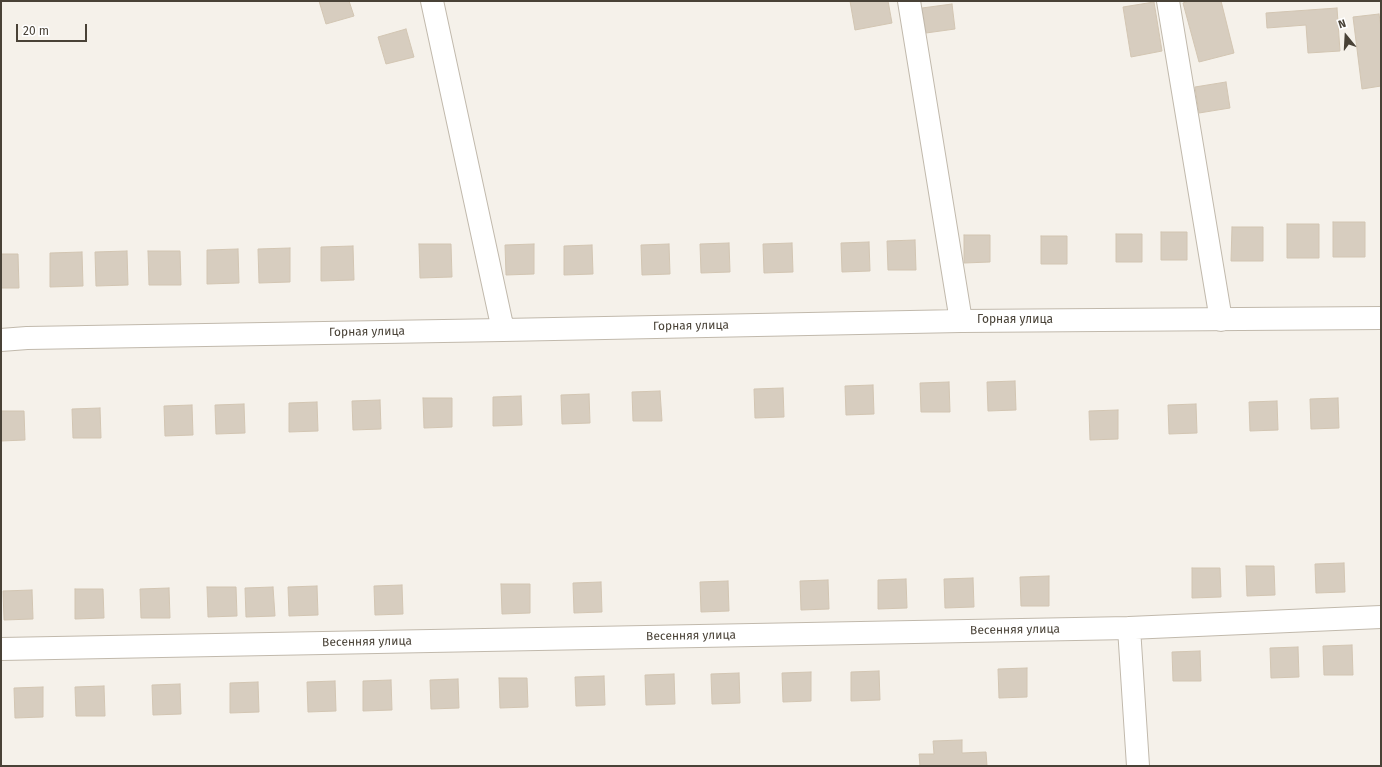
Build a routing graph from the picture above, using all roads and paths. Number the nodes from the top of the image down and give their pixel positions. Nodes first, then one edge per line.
1 (432, 1) edge
2 (909, 1) edge
3 (1168, 1) edge
4 (1381, 318) edge
5 (1221, 320) junction
6 (961, 321) junction
7 (503, 330) junction
8 (1, 340) edge
9 (1381, 617) edge
10 (1128, 628) junction
11 (1, 649) edge
12 (1138, 766) edge

1 - 7 street
2 - 6 street
3 - 5 street
4 - 5 street, Горная улица
5 - 6 street, Горная улица
6 - 7 street, Горная улица
7 - 8 street, Горная улица
9 - 10 street, Весенняя улица
10 - 11 street, Весенняя улица
10 - 12 street

